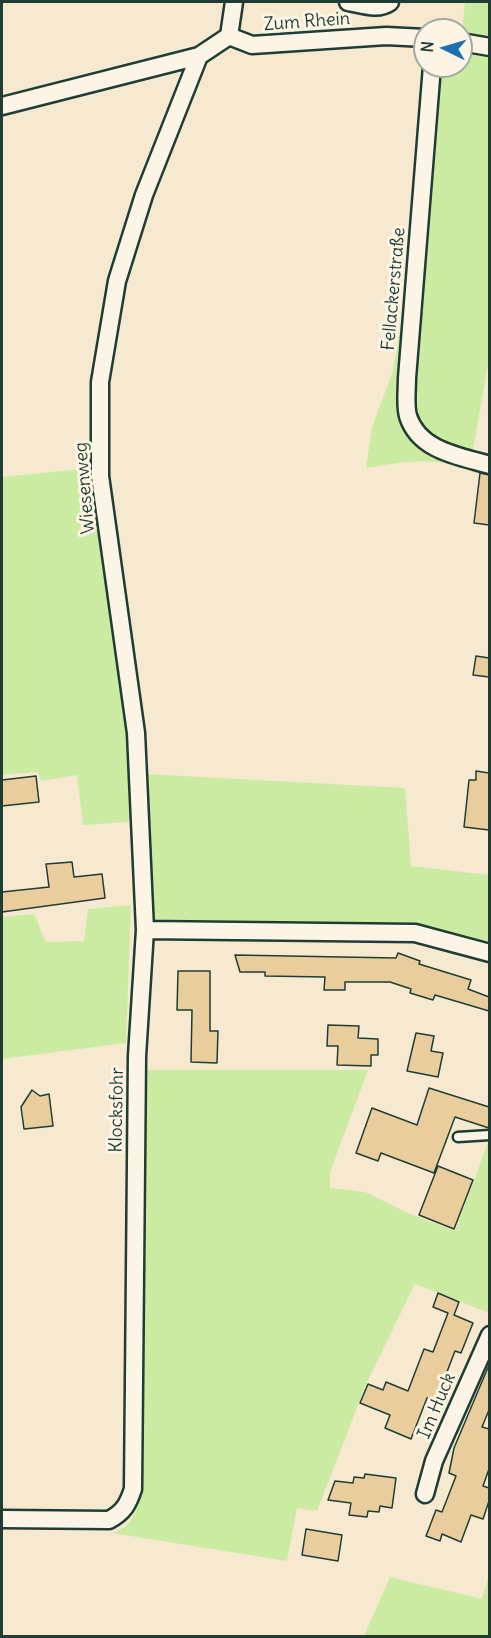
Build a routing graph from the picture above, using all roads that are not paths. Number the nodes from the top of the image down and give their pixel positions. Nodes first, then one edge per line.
1 (234, 2) edge
2 (348, 2) edge
3 (390, 2) edge
4 (229, 36) junction
5 (413, 37) edge
6 (473, 44) edge
7 (489, 47) edge
8 (199, 56) junction
9 (431, 78) edge
10 (2, 106) edge
11 (489, 465) edge
12 (145, 930) junction
13 (489, 953) edge
14 (489, 1135) edge
15 (458, 1137) dead end
16 (489, 1335) edge
17 (425, 1494) dead end
18 (2, 1519) edge

1 - 4 street
2 - 3 street
4 - 5 street, Zum Rhein
4 - 8 street
6 - 7 street
8 - 10 street
8 - 12 street, Wiesenweg
9 - 11 street, Fellackerstraße
12 - 13 street
12 - 18 street, Klocksfohr
14 - 15 lane
16 - 17 street, Im Huck

